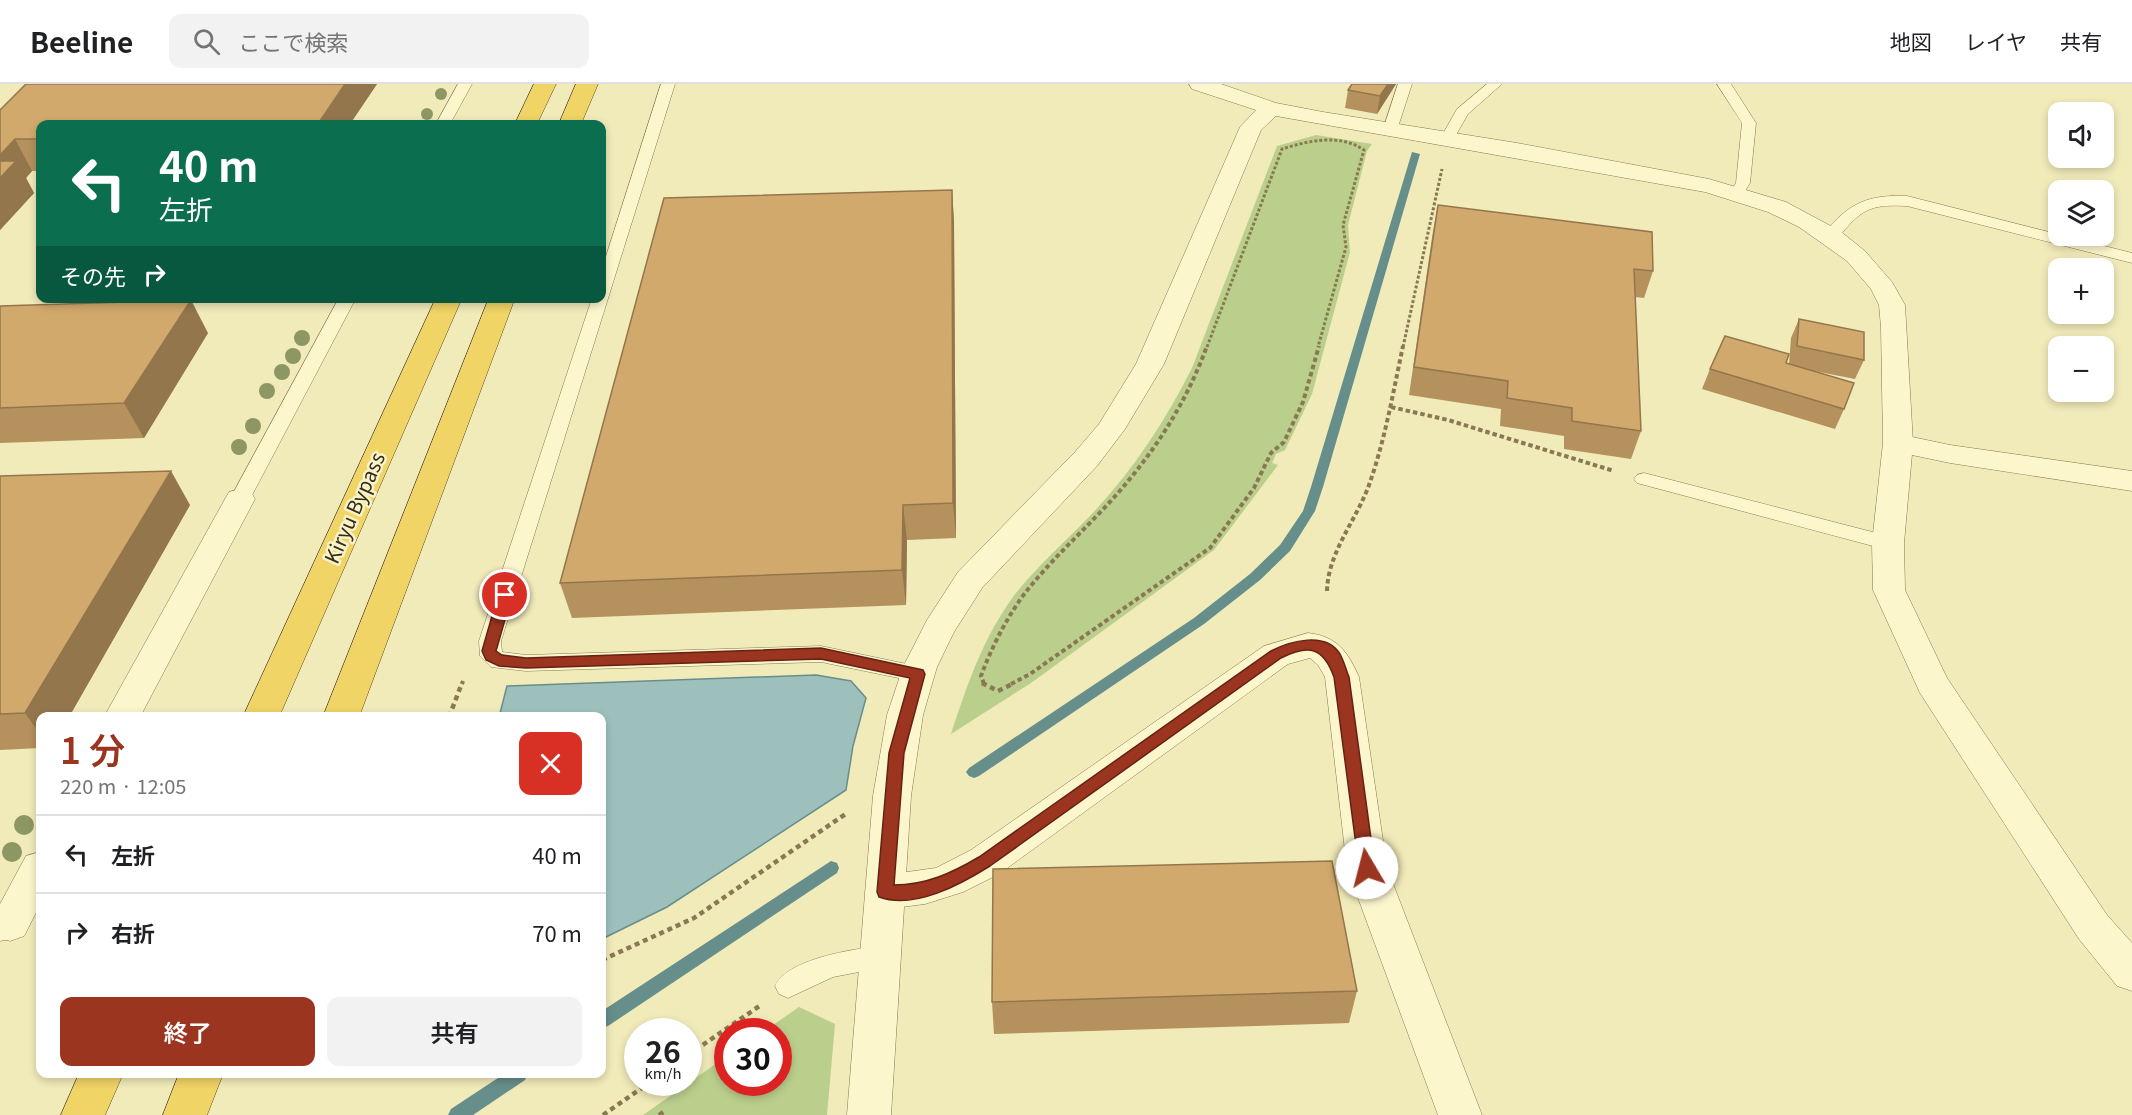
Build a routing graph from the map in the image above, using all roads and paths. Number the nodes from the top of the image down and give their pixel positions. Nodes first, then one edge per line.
1 (465, 84) edge
2 (545, 84) edge
3 (587, 84) edge
4 (668, 84) edge
5 (1200, 84) edge
6 (1405, 84) edge
7 (1495, 84) edge
8 (1724, 84) edge
9 (1271, 108) junction
10 (445, 120) edge
11 (528, 120) edge
12 (572, 120) edge
13 (1390, 130) junction
14 (1447, 139) junction
15 (1442, 165) dead end
16 (1737, 193) junction
17 (1831, 236) junction
18 (2132, 258) edge
19 (606, 280) edge
20 (345, 303) edge
21 (446, 303) edge
22 (500, 303) edge
23 (598, 303) edge
24 (1391, 407) junction
25 (1898, 443) junction
26 (1156, 446) joint
27 (1644, 479) joint
28 (2132, 481) edge
29 (240, 499) joint
30 (1888, 543) junction
31 (1326, 591) dead end
32 (918, 674) junction
33 (463, 681) dead end
34 (125, 712) edge
35 (263, 712) edge
36 (343, 712) edge
37 (451, 712) edge
38 (855, 808) dead end
39 (36, 875) edge
40 (885, 892) junction
41 (3, 929) edge
42 (606, 958) edge
43 (881, 958) junction
44 (2132, 973) edge
45 (788, 986) joint
46 (702, 1045) edge
47 (99, 1078) edge
48 (199, 1078) edge
49 (630, 1096) edge
50 (665, 1111) dead end
51 (83, 1115) edge
52 (185, 1115) edge
53 (603, 1115) edge
54 (659, 1115) edge
55 (869, 1115) edge
56 (1460, 1115) edge

1 - 10 lane
2 - 11 highway
3 - 12 highway
4 - 19 lane
5 - 9 street
6 - 13 lane
7 - 14 lane
8 - 16 lane
9 - 13 street
9 - 32 street
13 - 14 street
14 - 16 street
15 - 24 path
16 - 17 street
17 - 18 lane
17 - 25 street
20 - 29 lane
21 - 35 highway, Kiryu Bypass
22 - 36 highway
23 - 32 lane
24 - 27 path
24 - 31 path
25 - 28 street
25 - 30 street
26 - 26 path
27 - 30 lane
29 - 34 street
30 - 44 street
32 - 40 street
33 - 37 path
38 - 42 path
39 - 41 street
40 - 43 street
40 - 56 street
43 - 45 lane
43 - 55 street
45 - 46 path
47 - 51 highway
48 - 52 highway
49 - 53 path
50 - 54 path

